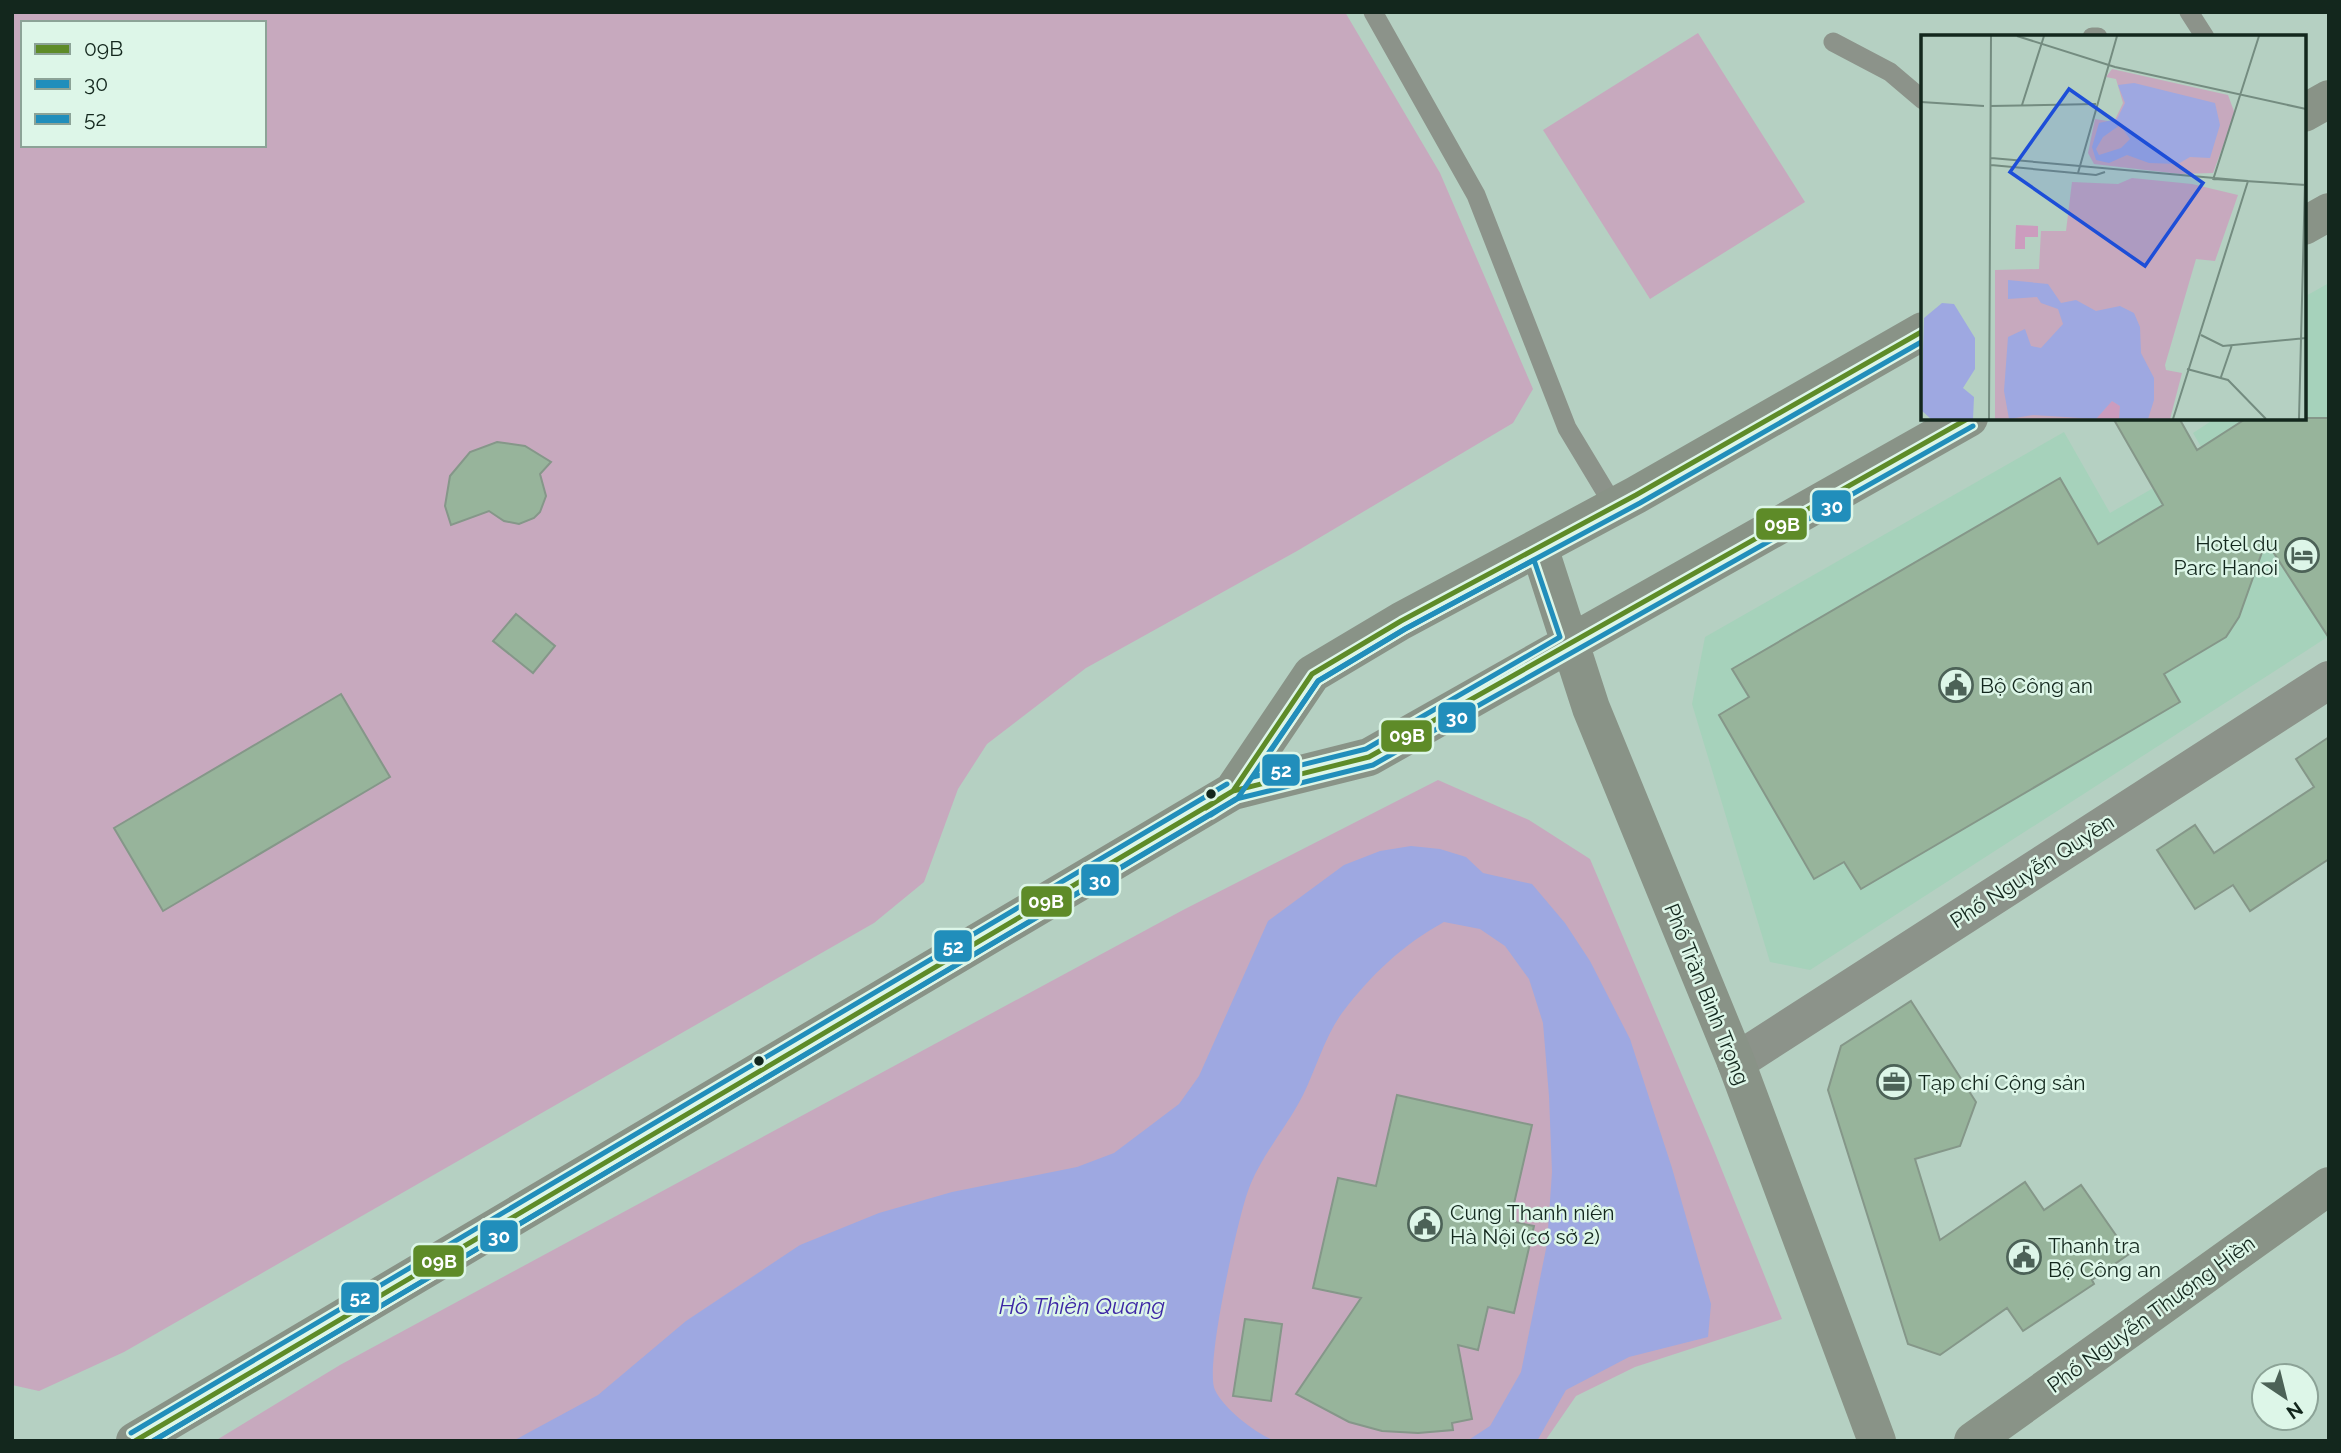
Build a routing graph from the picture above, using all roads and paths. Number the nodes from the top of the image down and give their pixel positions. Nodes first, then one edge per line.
1 (1373, 12) edge
2 (2189, 12) edge
3 (2204, 35) edge
4 (1833, 41) dead end
5 (1921, 98) edge
6 (2329, 99) edge
7 (2306, 112) edge
8 (2329, 212) edge
9 (2306, 225) edge
10 (1921, 332) edge
11 (1965, 420) edge
12 (1614, 506) junction
13 (1539, 547) junction
14 (1571, 641) junction
15 (2329, 680) edge
16 (1233, 791) junction
17 (1736, 1062) junction
18 (2329, 1186) edge
19 (135, 1441) edge
20 (1877, 1441) edge
21 (1973, 1441) edge

1 - 12 lane
2 - 3 lane
4 - 5 lane
6 - 7 street
8 - 9 street
10 - 12 street
11 - 14 street
12 - 13 street
13 - 14 street, Phố Trần Bình Trọng
13 - 16 street
14 - 16 street
14 - 17 street, Phố Trần Bình Trọng
15 - 17 street, Phố Nguyễn Quyền
16 - 19 street
17 - 20 street, Phố Trần Bình Trọng
18 - 21 street, Phố Nguyễn Thượng Hiền

